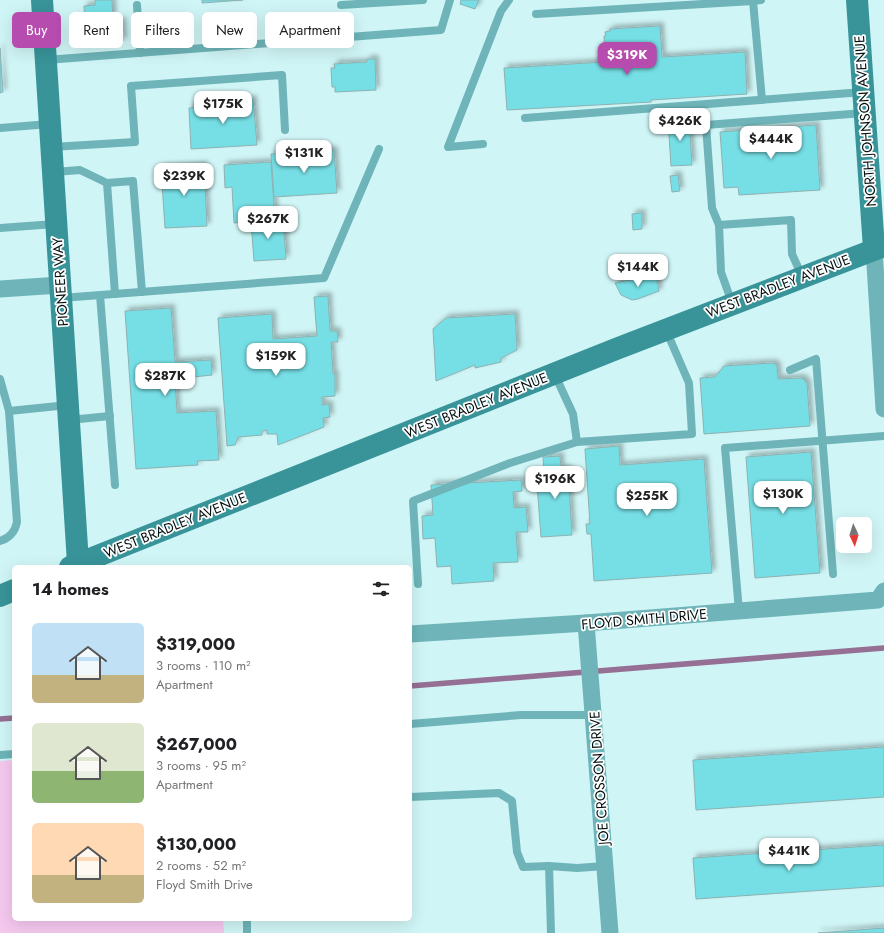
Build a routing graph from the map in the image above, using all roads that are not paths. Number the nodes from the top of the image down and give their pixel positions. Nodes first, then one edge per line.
1 (42, 0) edge
2 (423, 0) edge
3 (450, 0) edge
4 (509, 0) edge
5 (757, 0) edge
6 (857, 0) edge
7 (137, 5) dead end
8 (341, 6) dead end
9 (536, 14) dead end
10 (140, 53) junction
11 (46, 60) junction
12 (762, 100) junction
13 (864, 103) junction
14 (525, 118) dead end
15 (50, 124) junction
16 (0, 128) edge
17 (285, 130) dead end
18 (483, 144) dead end
19 (51, 147) junction
20 (379, 149) dead end
21 (53, 172) junction
22 (107, 183) junction
23 (56, 224) junction
24 (719, 225) junction
25 (0, 228) edge
26 (879, 248) edge
27 (803, 277) junction
28 (0, 289) edge
29 (60, 292) junction
30 (142, 292) junction
31 (115, 294) junction
32 (100, 295) junction
33 (733, 304) junction
34 (666, 330) junction
35 (790, 370) dead end
36 (554, 374) junction
37 (0, 380) edge
38 (884, 409) edge
39 (9, 411) junction
40 (68, 412) junction
41 (110, 416) junction
42 (884, 436) edge
43 (823, 441) junction
44 (577, 442) junction
45 (115, 486) dead end
46 (0, 541) edge
47 (76, 565) edge
48 (78, 565) edge
49 (833, 574) dead end
50 (418, 584) dead end
51 (12, 591) edge
52 (0, 596) edge
53 (881, 596) edge
54 (739, 611) junction
55 (586, 623) junction
56 (412, 634) edge
57 (593, 708) junction
58 (412, 724) edge
59 (12, 754) edge
60 (0, 755) edge
61 (412, 798) edge
62 (549, 866) junction
63 (605, 866) junction
64 (247, 921) edge
65 (247, 933) edge
66 (551, 933) edge
67 (610, 933) edge

1 - 11 main road, PIONEER WAY
2 - 8 lane
3 - 10 lane
4 - 18 lane
5 - 9 lane
5 - 12 lane
6 - 13 main road, NORTH JOHNSON AVENUE
7 - 10 lane
10 - 11 lane
11 - 15 main road, PIONEER WAY
12 - 13 lane
12 - 14 lane
13 - 24 lane
13 - 26 main road, NORTH JOHNSON AVENUE
15 - 16 lane
15 - 19 main road, PIONEER WAY
17 - 19 lane
19 - 21 main road, PIONEER WAY
20 - 30 lane
21 - 22 lane
21 - 23 main road, PIONEER WAY
22 - 30 lane
22 - 31 lane
23 - 25 lane
23 - 29 main road, PIONEER WAY
24 - 27 lane
24 - 33 lane
26 - 27 main road, WEST BRADLEY AVENUE
26 - 38 street, NORTH JOHNSON AVENUE
27 - 33 main road, WEST BRADLEY AVENUE
28 - 29 street
29 - 32 lane
29 - 40 main road, PIONEER WAY
30 - 31 lane
31 - 32 lane
32 - 41 lane
33 - 34 main road, WEST BRADLEY AVENUE
34 - 36 main road, WEST BRADLEY AVENUE
34 - 44 lane
35 - 43 lane
36 - 44 lane
36 - 48 main road, WEST BRADLEY AVENUE
37 - 39 lane
39 - 40 lane
39 - 46 lane
40 - 41 lane
40 - 47 main road, PIONEER WAY
41 - 45 lane
42 - 43 lane
43 - 49 lane
43 - 54 lane
44 - 50 lane
51 - 52 main road
53 - 54 street, FLOYD SMITH DRIVE
54 - 55 street, FLOYD SMITH DRIVE
55 - 56 street, FLOYD SMITH DRIVE
55 - 57 street, JOE CROSSON DRIVE
57 - 58 lane
57 - 63 street, JOE CROSSON DRIVE
59 - 60 lane
61 - 62 lane
62 - 63 lane
62 - 66 lane
63 - 67 street, JOE CROSSON DRIVE
64 - 65 lane

